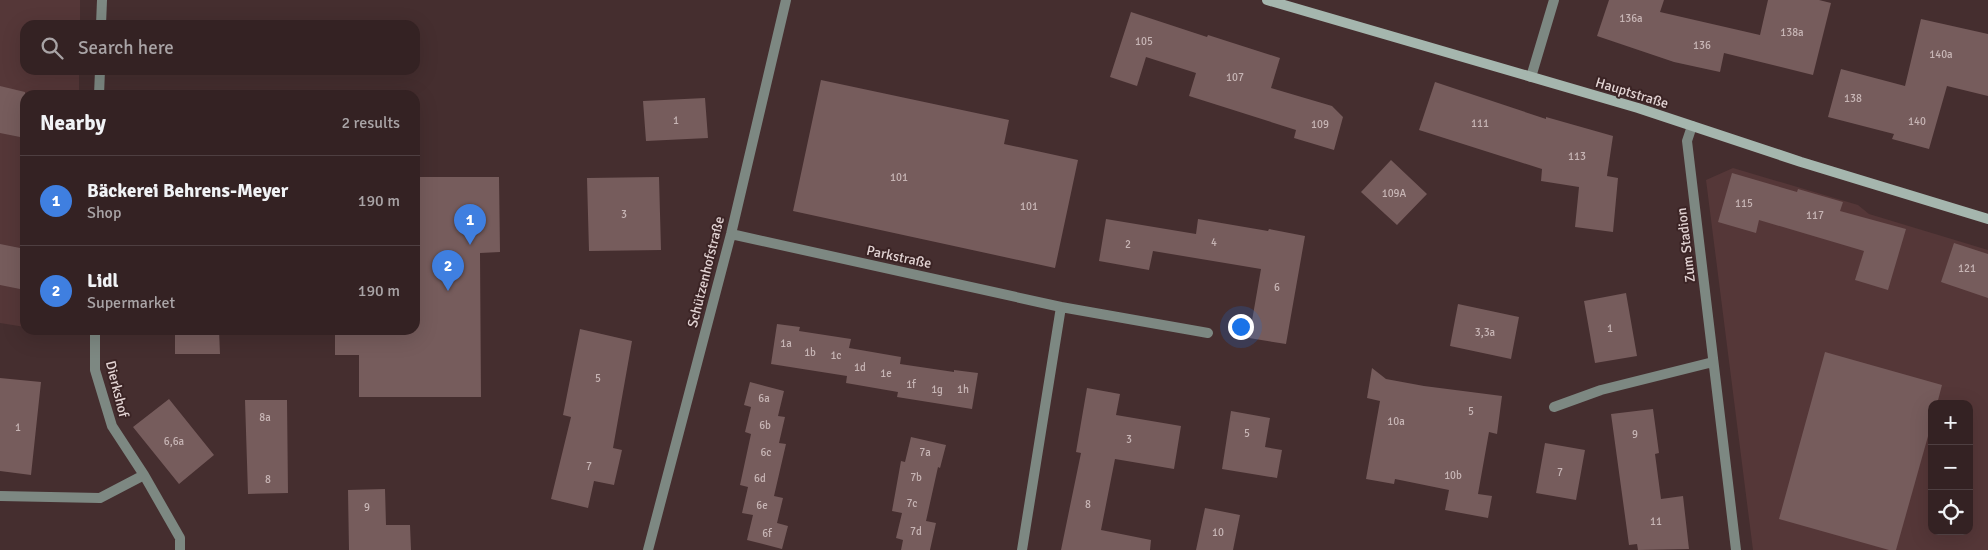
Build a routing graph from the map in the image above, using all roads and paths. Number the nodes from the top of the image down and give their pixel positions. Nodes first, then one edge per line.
1 (102, 0) edge
2 (786, 0) edge
3 (1267, 0) edge
4 (1554, 0) edge
5 (101, 20) edge
6 (100, 75) edge
7 (1531, 77) junction
8 (98, 90) edge
9 (1692, 126) junction
10 (1988, 219) edge
11 (731, 234) junction
12 (1061, 307) junction
13 (1208, 333) dead end
14 (95, 335) edge
15 (1713, 362) junction
16 (1554, 407) dead end
17 (144, 476) junction
18 (0, 496) edge
19 (180, 550) edge
20 (648, 550) edge
21 (1022, 550) edge
22 (1736, 550) edge

1 - 5 street
2 - 11 street, Schützenhofstraße
3 - 7 main road, Hauptstraße
4 - 7 street
6 - 8 street
7 - 9 main road, Hauptstraße
9 - 10 main road, Hauptstraße
9 - 15 street, Zum Stadion
11 - 12 street, Parkstraße
11 - 20 street, Schützenhofstraße
12 - 13 street, Parkstraße
12 - 21 street
14 - 17 street, Dierkshof
15 - 16 street
15 - 22 street, Zum Stadion
17 - 18 street
17 - 19 street, Dierkshof

